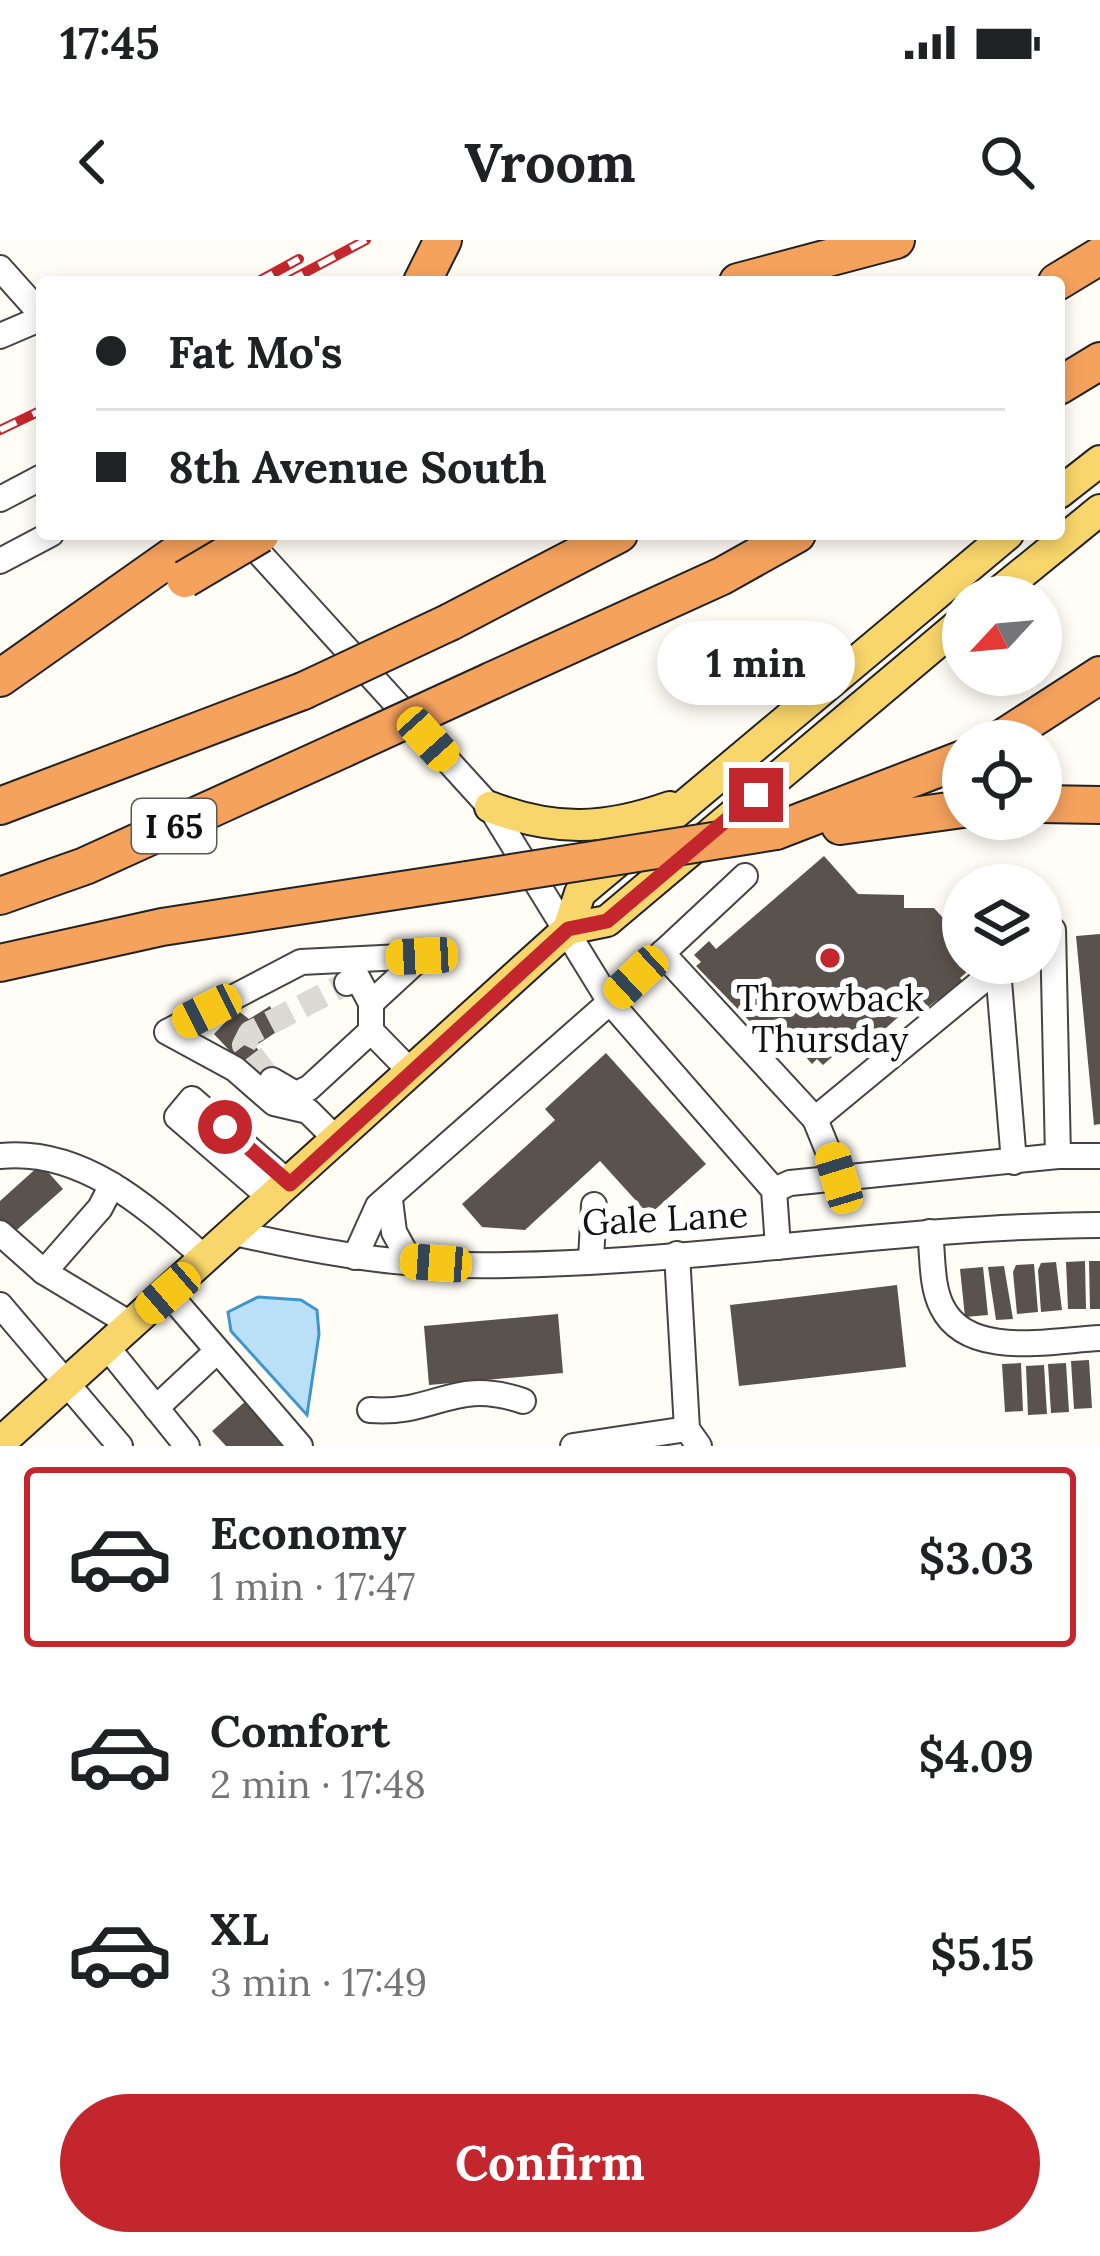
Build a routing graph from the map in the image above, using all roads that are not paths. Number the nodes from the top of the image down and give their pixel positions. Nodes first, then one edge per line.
1 (443, 240) edge
2 (896, 240) edge
3 (1100, 256) edge
4 (0, 268) edge
5 (425, 276) edge
6 (761, 276) edge
7 (1065, 277) edge
8 (36, 310) edge
9 (36, 320) edge
10 (0, 336) edge
11 (1100, 361) edge
12 (1065, 382) edge
13 (1100, 461) edge
14 (36, 480) edge
15 (1065, 489) edge
16 (0, 499) edge
17 (1100, 510) edge
18 (1065, 538) edge
19 (40, 540) edge
20 (200, 540) edge
21 (247, 540) edge
22 (247, 540) edge
23 (608, 540) edge
24 (786, 540) edge
25 (1001, 540) edge
26 (1063, 540) edge
27 (0, 561) edge
28 (178, 570) junction
29 (1019, 576) edge
30 (942, 640) edge
31 (1100, 675) edge
32 (0, 678) edge
33 (1030, 720) edge
34 (942, 767) edge
35 (687, 801) junction
36 (1062, 804) edge
37 (1100, 805) edge
38 (0, 806) edge
39 (490, 808) junction
40 (942, 811) edge
41 (776, 831) junction
42 (745, 876) dead end
43 (0, 896) edge
44 (568, 929) junction
45 (662, 953) junction
46 (0, 963) edge
47 (347, 982) dead end
48 (979, 984) edge
49 (1002, 984) edge
50 (1054, 984) edge
51 (610, 1002) junction
52 (371, 1003) junction
53 (370, 1031) junction
54 (412, 1073) junction
55 (266, 1074) dead end
56 (815, 1119) junction
57 (338, 1141) junction
58 (0, 1156) edge
59 (1058, 1156) junction
60 (1100, 1156) edge
61 (1014, 1162) junction
62 (839, 1178) junction
63 (112, 1185) junction
64 (774, 1190) junction
65 (390, 1200) junction
66 (594, 1205) dead end
67 (1100, 1225) edge
68 (930, 1232) junction
69 (0, 1233) edge
70 (235, 1233) junction
71 (778, 1247) junction
72 (677, 1254) junction
73 (355, 1257) junction
74 (591, 1258) junction
75 (206, 1259) junction
76 (410, 1261) junction
77 (44, 1272) junction
78 (168, 1293) junction
79 (0, 1305) edge
80 (132, 1325) junction
81 (1100, 1339) edge
82 (107, 1347) junction
83 (218, 1351) junction
84 (68, 1382) junction
85 (523, 1401) dead end
86 (156, 1408) junction
87 (370, 1410) dead end
88 (4, 1431) edge
89 (693, 1438) edge
90 (118, 1445) edge
91 (187, 1446) edge
92 (300, 1446) edge
93 (573, 1446) edge

1 - 5 highway
2 - 6 highway
3 - 7 highway
4 - 8 street
9 - 10 street
11 - 12 highway
13 - 15 main road
14 - 16 street
17 - 18 main road
19 - 27 street
20 - 28 highway
21 - 28 highway, bridge
22 - 39 street
23 - 38 highway, I 65, bridge
24 - 43 highway, I 65, bridge
25 - 35 main road
26 - 29 main road
28 - 32 highway
30 - 44 main road
31 - 33 highway
34 - 41 highway
35 - 39 main road
35 - 44 main road
36 - 37 highway
39 - 44 street
40 - 41 highway
41 - 46 highway, bridge
42 - 45 street
44 - 51 street
44 - 54 main road
45 - 51 street
45 - 56 street
47 - 52 street
48 - 56 street
49 - 61 street
50 - 59 street
51 - 64 street
51 - 65 street
52 - 53 street
52 - 57 street
53 - 54 street
53 - 55 street
54 - 57 main road
56 - 62 street
57 - 70 main road
58 - 63 street
59 - 60 street
59 - 61 street
61 - 62 street
62 - 64 street
63 - 75 street
63 - 77 street
64 - 71 street
65 - 73 street
65 - 76 street
66 - 74 street
67 - 68 street, Gale Lane
68 - 71 street, Gale Lane
68 - 81 street
69 - 77 street
70 - 73 street, Gale Lane
70 - 75 main road
71 - 72 street, Gale Lane
72 - 74 street, Gale Lane
72 - 89 street
73 - 76 street, Gale Lane
74 - 76 street, Gale Lane
75 - 78 main road
77 - 80 street
78 - 80 main road
78 - 83 street
79 - 84 street
80 - 82 main road
82 - 84 main road
82 - 86 street
83 - 86 street
83 - 92 street
84 - 88 main road
84 - 90 street
85 - 87 street
86 - 91 street
89 - 93 street

